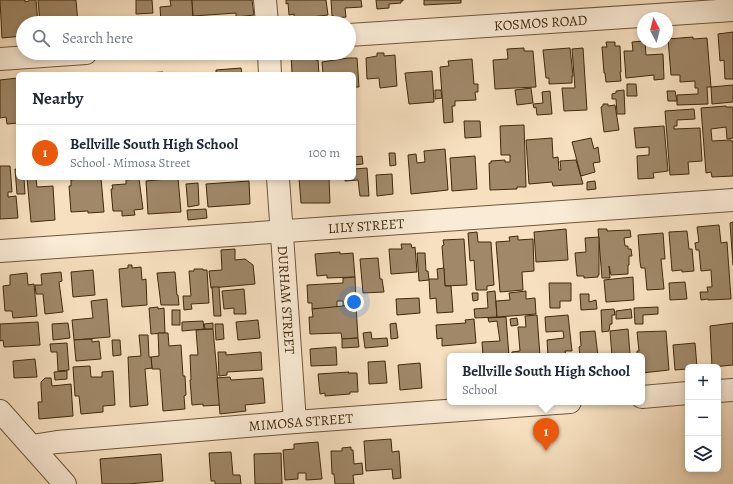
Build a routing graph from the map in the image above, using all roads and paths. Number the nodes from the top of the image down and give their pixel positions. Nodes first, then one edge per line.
1 (265, 0) edge
2 (733, 10) edge
3 (266, 16) edge
4 (356, 35) edge
5 (16, 58) edge
6 (0, 59) edge
7 (269, 60) edge
8 (270, 72) edge
9 (278, 180) edge
10 (733, 200) edge
11 (281, 232) junction
12 (0, 251) edge
13 (733, 390) edge
14 (721, 391) edge
15 (685, 393) edge
16 (645, 397) edge
17 (529, 405) edge
18 (0, 411) edge
19 (295, 422) junction
20 (32, 446) junction
21 (64, 484) edge

1 - 3 street
2 - 4 street, KOSMOS ROAD
5 - 6 street
7 - 8 street
9 - 11 street, DURHAM STREET
10 - 11 street, LILY STREET
11 - 12 street, LILY STREET
11 - 19 street, DURHAM STREET
13 - 14 street
15 - 16 street
17 - 19 street, MIMOSA STREET
18 - 20 street
19 - 20 street, MIMOSA STREET
20 - 21 street

